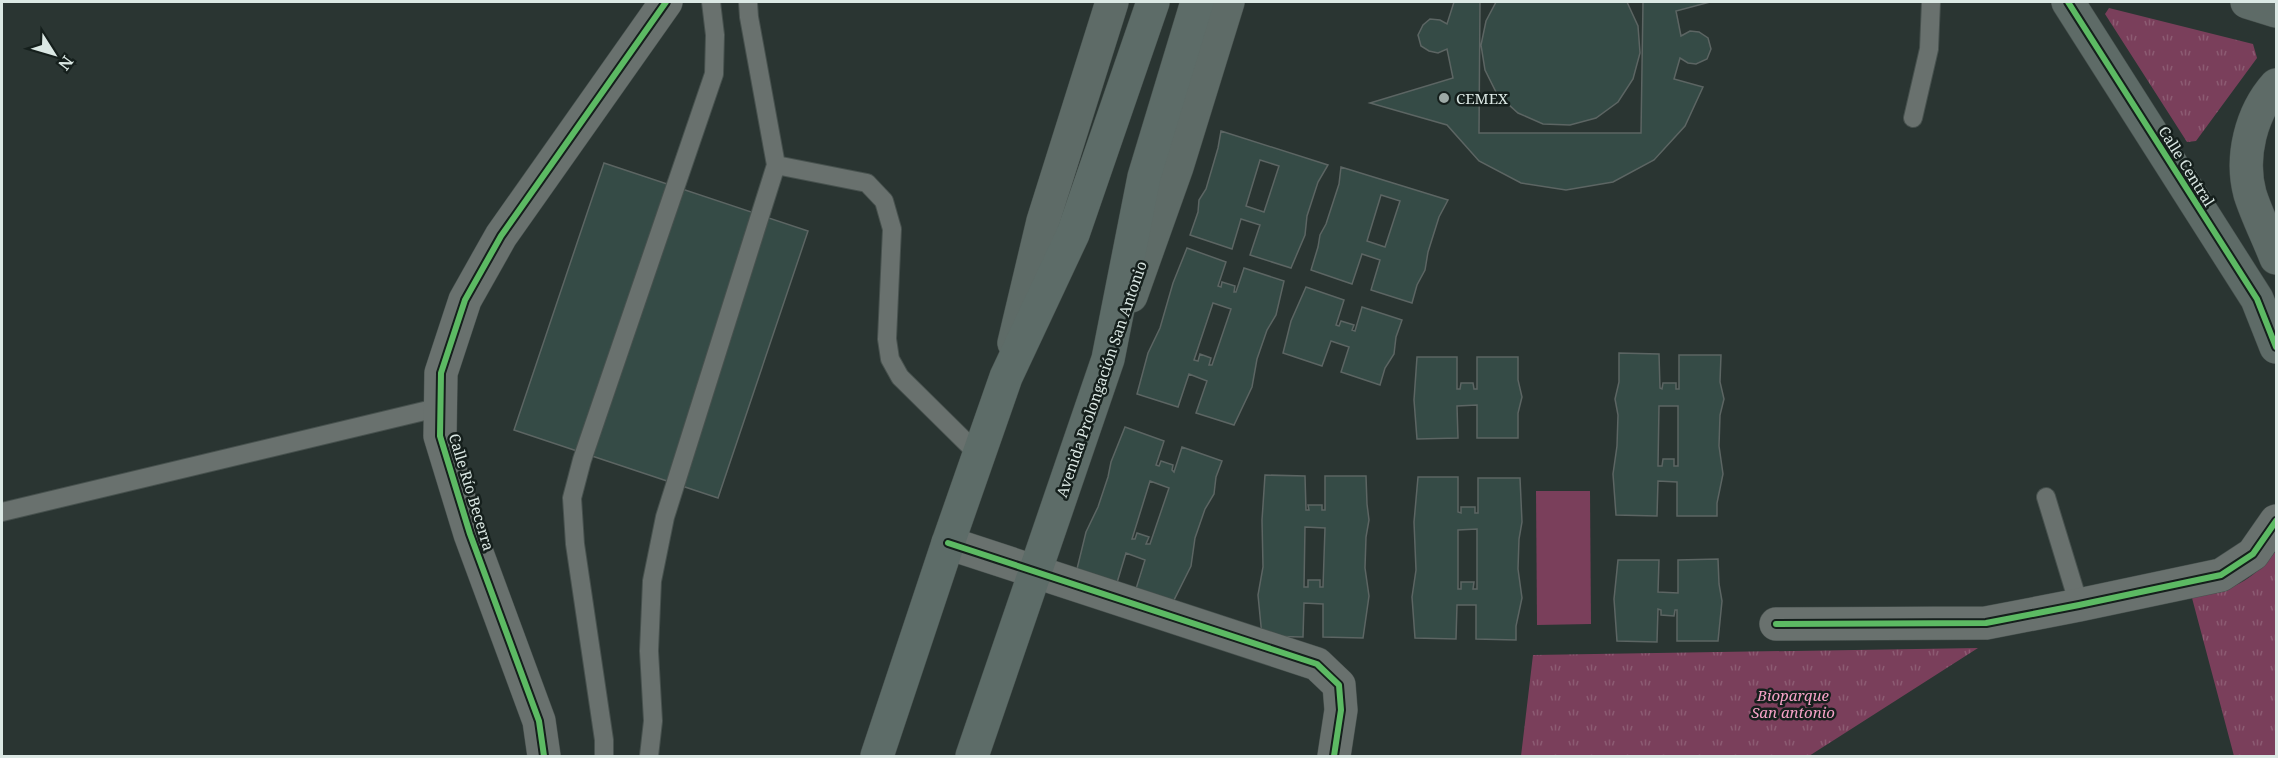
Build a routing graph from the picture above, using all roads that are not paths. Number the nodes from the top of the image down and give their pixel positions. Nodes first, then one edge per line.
1 (666, 2) edge
2 (711, 2) edge
3 (748, 2) edge
4 (1112, 2) edge
5 (1153, 2) edge
6 (1197, 2) edge
7 (1228, 2) edge
8 (1931, 2) edge
9 (2068, 2) edge
10 (2247, 2) edge
11 (2277, 11) edge
12 (2277, 85) edge
13 (1913, 118) dead end
14 (776, 165) junction
15 (2277, 258) edge
16 (2277, 347) edge
17 (1108, 359) junction
18 (1006, 377) junction
19 (441, 407) junction
20 (979, 455) junction
21 (2046, 497) dead end
22 (2, 512) edge
23 (2277, 521) edge
24 (948, 543) junction
25 (1034, 572) junction
26 (2079, 605) junction
27 (1776, 624) dead end
28 (544, 756) edge
29 (604, 756) edge
30 (649, 756) edge
31 (877, 756) edge
32 (972, 756) edge
33 (1334, 756) edge

1 - 19 street, Calle Río Becerra
2 - 29 lane
3 - 14 lane
4 - 18 street
5 - 18 main road
6 - 17 main road
7 - 17 street, Avenida Prolongación San Antonio
8 - 13 lane
9 - 16 street, Calle Central
10 - 11 street
12 - 15 street
14 - 20 lane
14 - 30 lane
17 - 25 main road, Avenida Prolongación San Antonio
18 - 20 main road
19 - 22 lane
19 - 28 street, Calle Río Becerra
20 - 24 main road
21 - 26 lane
23 - 26 street
24 - 25 street
24 - 31 main road
25 - 32 main road, Avenida Prolongación San Antonio
25 - 33 street
26 - 27 street

